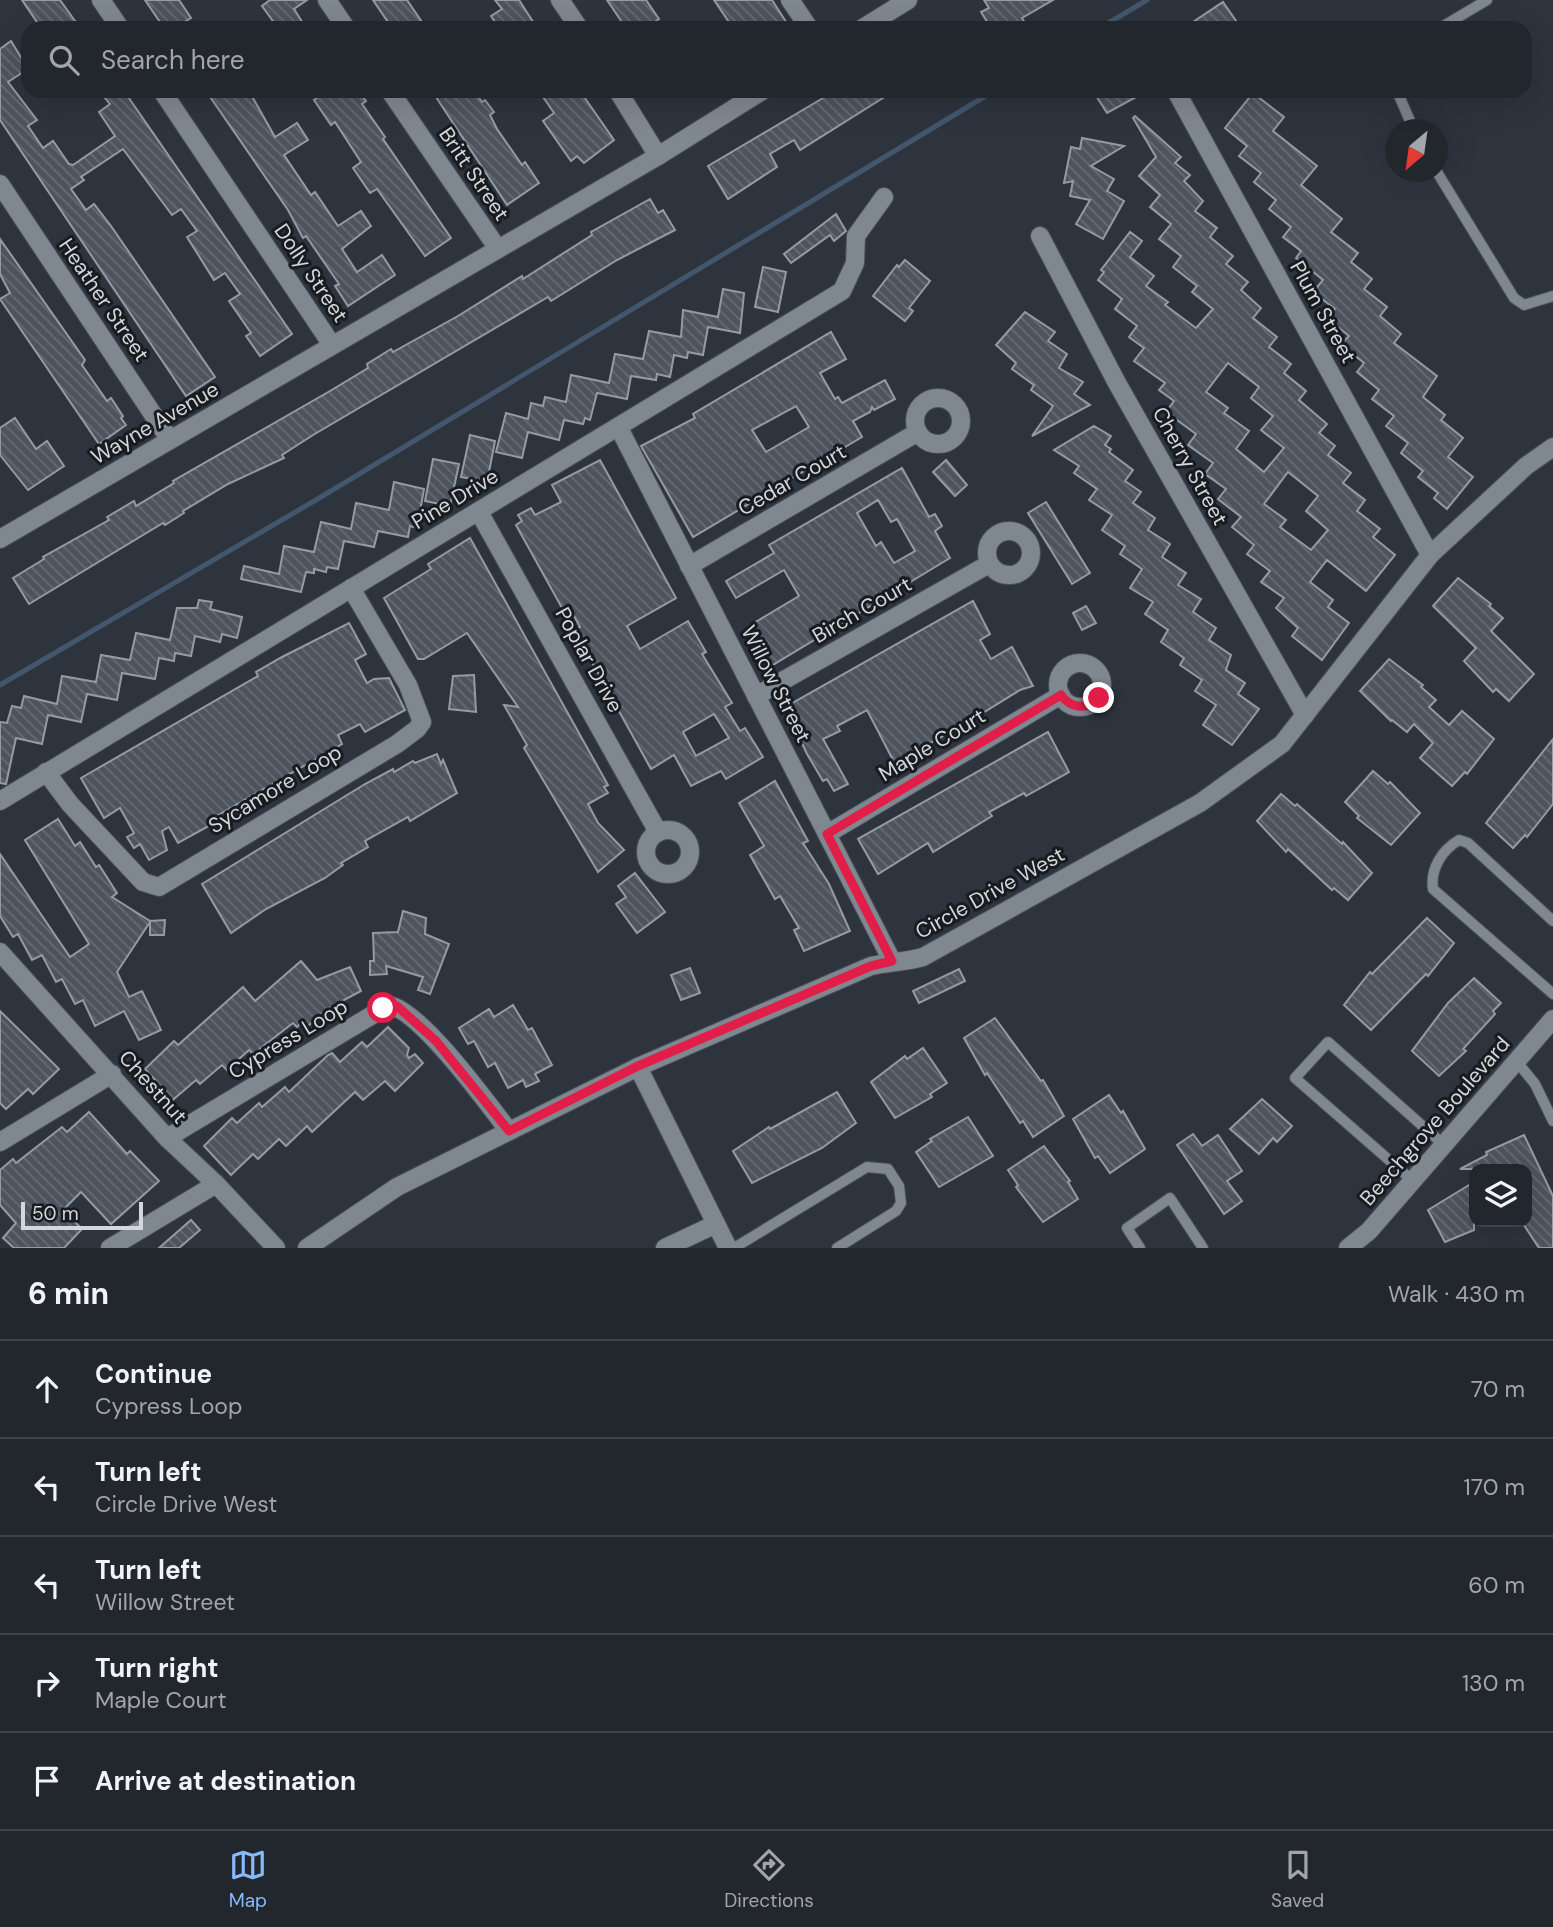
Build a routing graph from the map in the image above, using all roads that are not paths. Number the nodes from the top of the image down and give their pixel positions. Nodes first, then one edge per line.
1 (101, 0) edge
2 (327, 0) edge
3 (560, 0) edge
4 (790, 0) edge
5 (908, 0) edge
6 (1487, 0) edge
7 (115, 21) edge
8 (341, 21) edge
9 (574, 21) edge
10 (804, 21) edge
11 (874, 21) edge
12 (1452, 21) edge
13 (167, 98) edge
14 (395, 98) edge
15 (622, 98) edge
16 (751, 98) edge
17 (1180, 98) edge
18 (1400, 98) edge
19 (1409, 119) edge
20 (658, 156) junction
21 (1443, 182) edge
22 (0, 184) edge
23 (884, 197) dead end
24 (1040, 236) dead end
25 (498, 249) junction
26 (1553, 296) edge
27 (332, 345) junction
28 (619, 428) junction
29 (918, 432) dead end
30 (170, 440) junction
31 (1553, 447) edge
32 (479, 512) junction
33 (4, 530) edge
34 (1430, 555) junction
35 (989, 564) dead end
36 (690, 566) junction
37 (351, 588) junction
38 (1061, 695) dead end
39 (756, 696) junction
40 (1305, 715) junction
41 (46, 772) junction
42 (0, 801) edge
43 (658, 832) dead end
44 (827, 834) junction
45 (1553, 921) edge
46 (892, 961) junction
47 (3, 962) edge
48 (1553, 994) edge
49 (1551, 1026) edge
50 (1518, 1063) junction
51 (638, 1066) junction
52 (112, 1074) junction
53 (1553, 1121) edge
54 (509, 1131) junction
55 (167, 1138) junction
56 (0, 1142) edge
57 (1444, 1145) junction
58 (1413, 1181) junction
59 (216, 1184) junction
60 (716, 1224) junction
61 (110, 1248) edge
62 (276, 1248) edge
63 (307, 1248) edge
64 (665, 1248) edge
65 (728, 1248) edge
66 (734, 1248) edge
67 (837, 1248) edge
68 (1140, 1248) edge
69 (1203, 1248) edge
70 (1348, 1248) edge

1 - 7 street
2 - 8 street
3 - 9 street
4 - 10 street
5 - 11 street
6 - 12 lane
13 - 27 street, Dolly Street
14 - 25 street, Britt Street
15 - 20 street
16 - 20 street
17 - 34 street, Plum Street
18 - 19 lane
20 - 25 street, Dolly Street
21 - 26 lane
22 - 30 street, Heather Street
23 - 28 street, Pine Drive
24 - 40 street, Cherry Street
25 - 27 street, Dolly Street
27 - 30 street, Wayne Avenue
28 - 32 street, Pine Drive
28 - 36 street, Willow Street
29 - 36 street, Cedar Court
30 - 33 street, Wayne Avenue
31 - 34 street, Circle Drive West
32 - 37 street, Pine Drive
32 - 43 street, Poplar Drive
34 - 40 street, Circle Drive West
35 - 39 street, Birch Court
36 - 39 street, Willow Street
37 - 41 street, Pine Drive
37 - 41 street, Sycamore Loop
38 - 44 street, Maple Court
39 - 44 street, Willow Street
40 - 46 street, Circle Drive West
41 - 42 street, Pine Drive
44 - 46 street, Willow Street
45 - 48 lane
46 - 51 street, Circle Drive West
47 - 52 street, Chestnut
49 - 50 street, Beechgrove Boulevard
50 - 53 lane
50 - 57 street, Beechgrove Boulevard
51 - 54 street, Circle Drive West
51 - 60 street
52 - 55 street, Chestnut
52 - 56 street
54 - 55 street, Cypress Loop
54 - 63 street, Circle Drive West
55 - 59 street, Chestnut
57 - 58 street, Beechgrove Boulevard
57 - 58 lane
58 - 70 street, Beechgrove Boulevard
59 - 61 street
59 - 62 street, Chestnut
60 - 64 street
60 - 65 street
66 - 67 lane
68 - 69 lane

